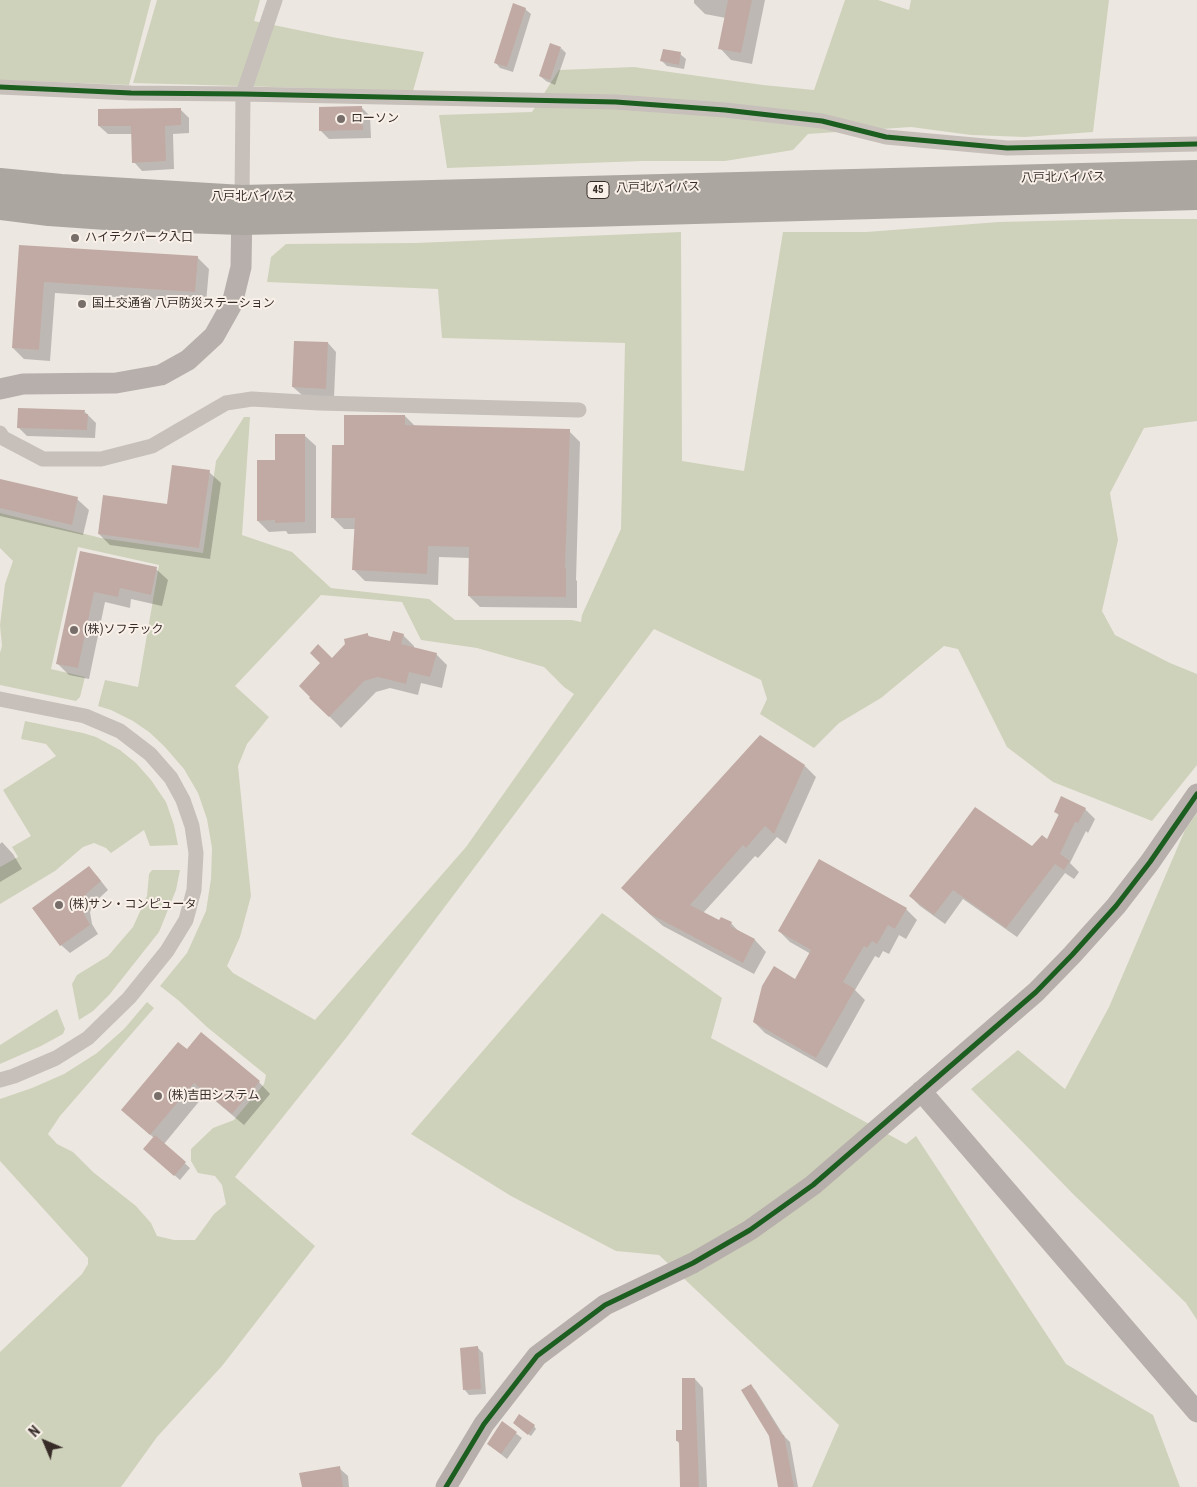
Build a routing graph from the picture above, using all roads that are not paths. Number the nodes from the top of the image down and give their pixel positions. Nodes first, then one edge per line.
1 (275, 0) edge
2 (0, 87) edge
3 (244, 94) junction
4 (1197, 144) edge
5 (1197, 174) edge
6 (0, 182) edge
7 (1197, 196) edge
8 (0, 206) edge
9 (242, 210) junction
10 (0, 388) edge
11 (579, 410) dead end
12 (0, 433) edge
13 (0, 699) edge
14 (1197, 794) edge
15 (0, 1080) edge
16 (921, 1091) junction
17 (1197, 1412) edge
18 (446, 1487) edge

1 - 3 street
2 - 3 street
3 - 4 street
3 - 9 street
5 - 9 highway, 八戸北バイパス / 45
6 - 9 highway, 八戸北バイパス / 45
7 - 9 highway, 八戸北バイパス / 45
8 - 9 highway, 八戸北バイパス / 45
9 - 10 street
11 - 12 street
13 - 15 street
14 - 16 street
16 - 17 street
16 - 18 street

